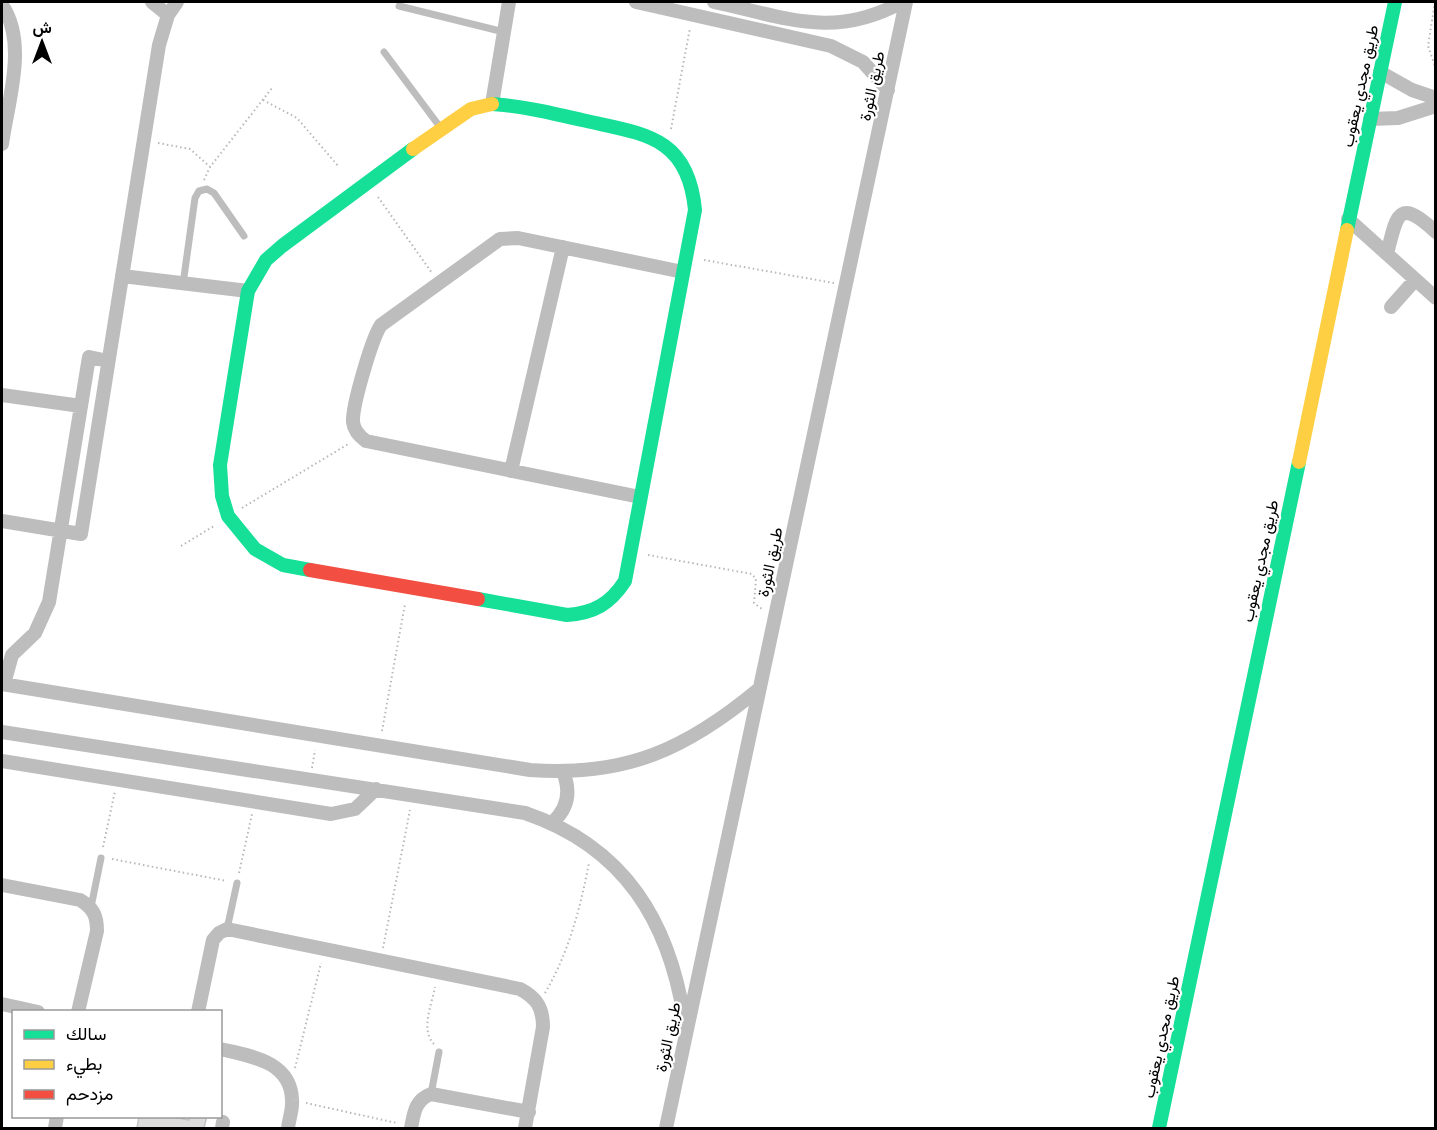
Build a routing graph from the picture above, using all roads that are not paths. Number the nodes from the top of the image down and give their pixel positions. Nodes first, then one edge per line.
1 (152, 2) edge
2 (177, 2) edge
3 (509, 2) edge
4 (643, 2) edge
5 (714, 2) edge
6 (904, 2) edge
7 (1395, 2) edge
8 (739, 4) edge
9 (2, 5) edge
10 (399, 6) dead end
11 (168, 15) junction
12 (815, 23) junction
13 (504, 32) junction
14 (811, 41) junction
15 (384, 52) dead end
16 (1380, 72) junction
17 (888, 90) junction
18 (1436, 98) edge
19 (492, 104) junction
20 (1436, 106) edge
21 (1370, 119) junction
22 (441, 129) junction
23 (2, 144) edge
24 (1348, 219) junction
25 (1436, 231) edge
26 (244, 236) dead end
27 (563, 247) junction
28 (1387, 254) junction
29 (683, 272) junction
30 (122, 276) junction
31 (1415, 280) junction
32 (183, 284) junction
33 (248, 291) junction
34 (1436, 298) edge
35 (1391, 307) dead end
36 (108, 361) junction
37 (2, 395) edge
38 (81, 406) junction
39 (511, 471) junction
40 (640, 497) junction
41 (2, 521) edge
42 (60, 531) junction
43 (3, 684) edge
44 (760, 688) junction
45 (2, 732) edge
46 (2, 761) edge
47 (563, 772) junction
48 (376, 789) junction
49 (553, 822) junction
50 (101, 858) road end
51 (237, 883) road end
52 (2, 885) edge
53 (91, 907) junction
54 (227, 929) junction
55 (2, 1004) edge
56 (33, 1010) edge
57 (78, 1010) edge
58 (198, 1010) edge
59 (686, 1032) junction
60 (222, 1050) edge
61 (439, 1052) road end
62 (431, 1094) junction
63 (529, 1112) junction
64 (412, 1127) edge
65 (288, 1128) edge
66 (525, 1128) edge
67 (666, 1128) edge
68 (1159, 1128) edge

1 - 11 street
2 - 11 street
3 - 13 street
4 - 14 street
5 - 8 street
6 - 12 street
6 - 17 street, طريق الثورة
7 - 16 street, طريق مجدي يعقوب
8 - 12 street
9 - 23 street
10 - 13 lane
11 - 30 street
12 - 14 street
13 - 19 street
14 - 17 street
15 - 22 lane
16 - 18 street
16 - 21 street, طريق مجدي يعقوب
17 - 44 street, طريق الثورة
19 - 22 street
19 - 29 street
20 - 21 street
21 - 24 street, طريق مجدي يعقوب
22 - 33 street
24 - 28 street
24 - 68 street, طريق مجدي يعقوب
25 - 28 street
26 - 32 lane
27 - 29 street
27 - 39 street
27 - 39 street
28 - 31 street
29 - 40 street
30 - 32 street
30 - 36 street
31 - 34 street
31 - 35 street
32 - 33 street
33 - 40 street
36 - 38 street
36 - 42 street
37 - 38 street
38 - 42 street
39 - 40 street
41 - 42 street
42 - 43 street
43 - 47 street
44 - 47 street
44 - 59 street, طريق الثورة
45 - 48 street
46 - 48 street
47 - 49 street
48 - 49 street
49 - 59 street
50 - 53 lane
51 - 54 lane
52 - 53 street
53 - 57 street
54 - 58 street
54 - 63 street
55 - 56 street
59 - 67 street, طريق الثورة
60 - 65 street
61 - 62 lane
62 - 63 street
62 - 64 street
63 - 66 street

